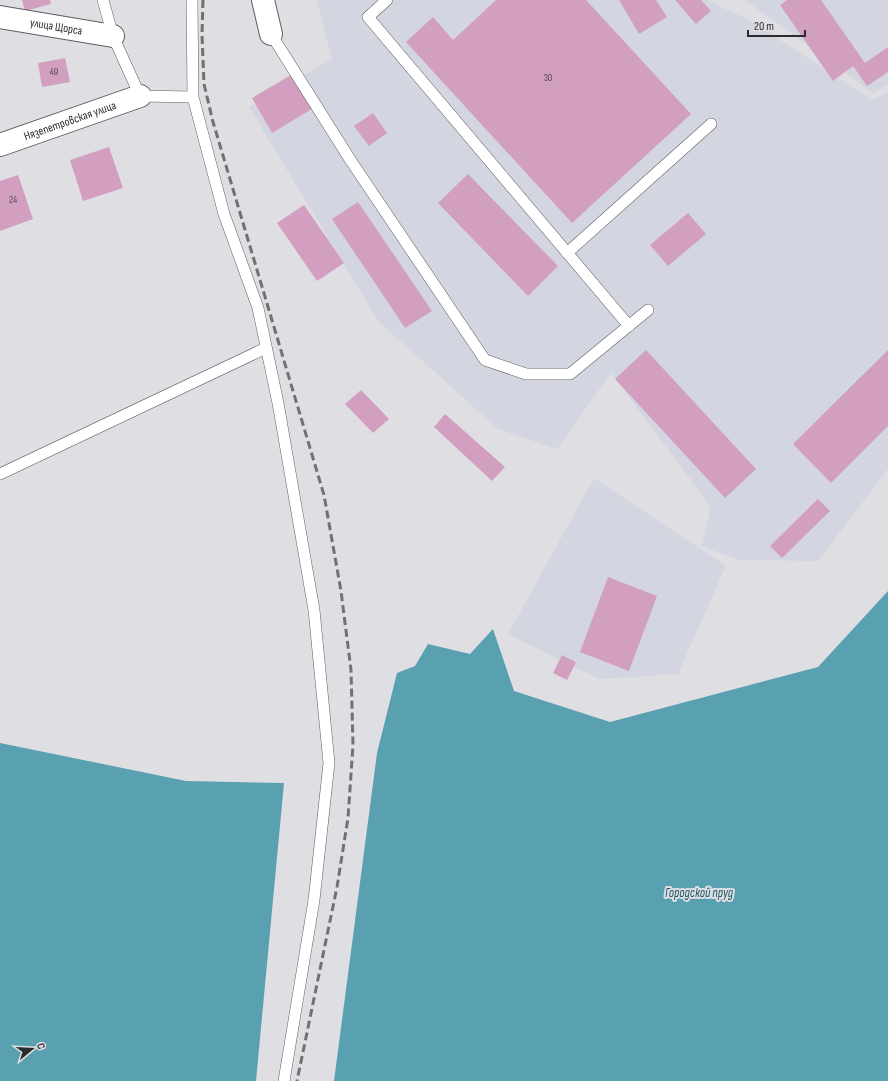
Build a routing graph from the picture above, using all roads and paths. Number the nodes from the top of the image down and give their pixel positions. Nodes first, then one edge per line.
1 (103, 0) edge
2 (192, 0) edge
3 (263, 0) edge
4 (387, 0) edge
5 (0, 17) edge
6 (271, 34) joint
7 (113, 36) junction
8 (140, 96) junction
9 (193, 97) junction
10 (711, 124) dead end
11 (0, 145) edge
12 (567, 253) junction
13 (648, 310) dead end
14 (629, 326) junction
15 (266, 348) junction
16 (0, 474) edge
17 (284, 1081) edge

1 - 7 lane
2 - 9 lane
3 - 6 street
4 - 12 lane
5 - 7 street, улица Щорса
6 - 14 lane
7 - 8 lane
8 - 9 lane
8 - 11 street, Нязепетровская улица
9 - 15 lane
10 - 12 lane
12 - 14 lane
13 - 14 lane
15 - 16 lane
15 - 17 lane

